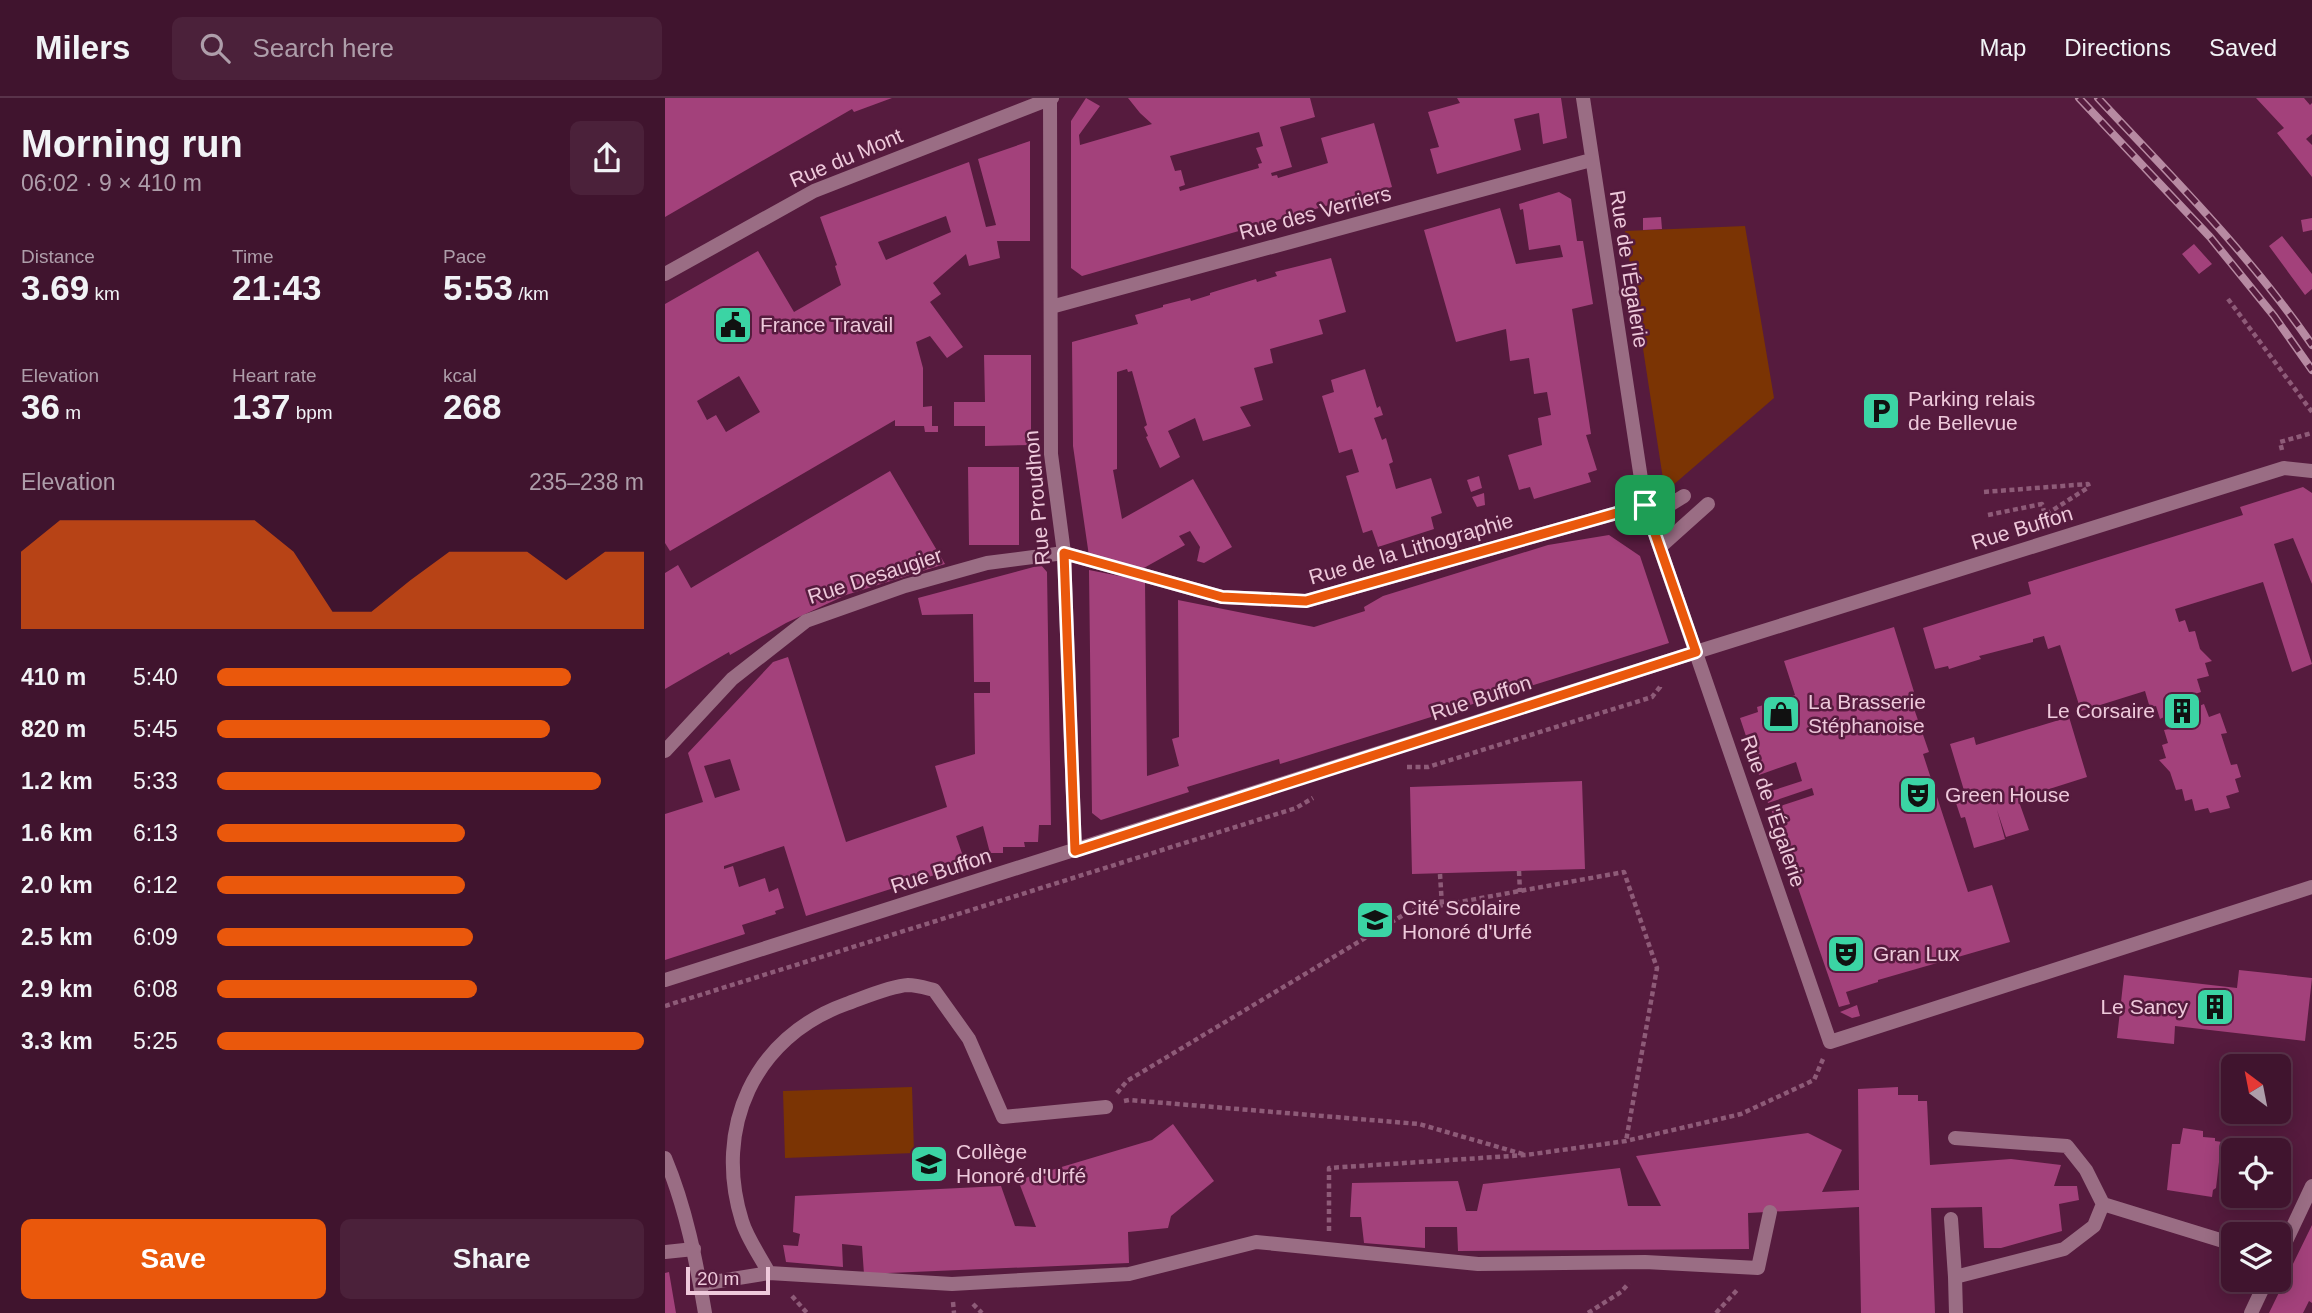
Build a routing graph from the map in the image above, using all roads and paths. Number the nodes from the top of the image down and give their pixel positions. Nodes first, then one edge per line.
1 (1583, 98) edge
2 (1051, 99) edge
3 (1591, 160) junction
4 (665, 274) edge
5 (2228, 299) dead end
6 (1051, 307) junction
7 (2312, 412) edge
8 (2312, 433) edge
9 (2280, 442) dead end
10 (2312, 471) edge
11 (1984, 492) dead end
12 (1685, 496) dead end
13 (1708, 504) dead end
14 (1645, 505) junction
15 (2045, 514) junction
16 (1988, 515) dead end
17 (2048, 526) dead end
18 (1660, 547) junction
19 (1064, 553) junction
20 (1696, 652) junction
21 (1655, 665) junction
22 (665, 751) edge
23 (1405, 768) dead end
24 (1319, 794) dead end
25 (1075, 851) junction
26 (1519, 871) dead end
27 (1440, 874) dead end
28 (2312, 887) edge
29 (1520, 892) junction
30 (1442, 906) junction
31 (665, 980) edge
32 (665, 1006) edge
33 (1830, 1042) junction
34 (1106, 1107) junction
35 (1955, 1138) dead end
36 (1626, 1140) junction
37 (1526, 1155) junction
38 (665, 1158) edge
39 (2312, 1186) edge
40 (2103, 1204) junction
41 (1770, 1212) dead end
42 (1951, 1219) dead end
43 (2291, 1231) edge
44 (2221, 1240) edge
45 (694, 1249) junction
46 (1329, 1249) junction
47 (665, 1252) edge
48 (1645, 1262) junction
49 (769, 1273) junction
50 (1955, 1276) junction
51 (701, 1284) junction
52 (2261, 1292) edge
53 (705, 1313) edge
54 (1588, 1313) edge
55 (1956, 1313) edge
56 (2251, 1313) edge

1 - 3 street, Rue de l'Égalerie
2 - 4 street, Rue du Mont
2 - 6 street, Rue Proudhon
3 - 6 street, Rue des Verriers
3 - 14 street, Rue de l'Égalerie
5 - 7 path
6 - 19 street, Rue Proudhon
8 - 9 path
10 - 20 street, Rue Buffon
11 - 15 path
12 - 14 street, Rue de la Lithographie
13 - 18 street
14 - 18 street, Rue de l'Égalerie
14 - 19 street, Rue de la Lithographie
15 - 16 path
15 - 17 path
18 - 20 street, Rue de l'Égalerie
19 - 22 street, Rue Desaugier
19 - 25 street, Rue Proudhon
20 - 21 street, Rue Buffon
20 - 33 street, Rue de l'Égalerie
21 - 23 path
21 - 25 street, Rue Buffon
24 - 32 path
25 - 31 street, Rue Buffon
26 - 29 path
27 - 30 path
28 - 33 street
29 - 30 path
29 - 36 path
30 - 34 path
33 - 36 path
34 - 37 path
34 - 49 street
35 - 40 street
36 - 37 path
37 - 46 path
38 - 45 street
39 - 43 street
40 - 44 street
40 - 50 street
41 - 48 street
42 - 50 street
45 - 47 street
45 - 51 street
46 - 48 street
46 - 49 street
48 - 54 path
49 - 51 street
50 - 55 street
51 - 53 street
52 - 56 street

